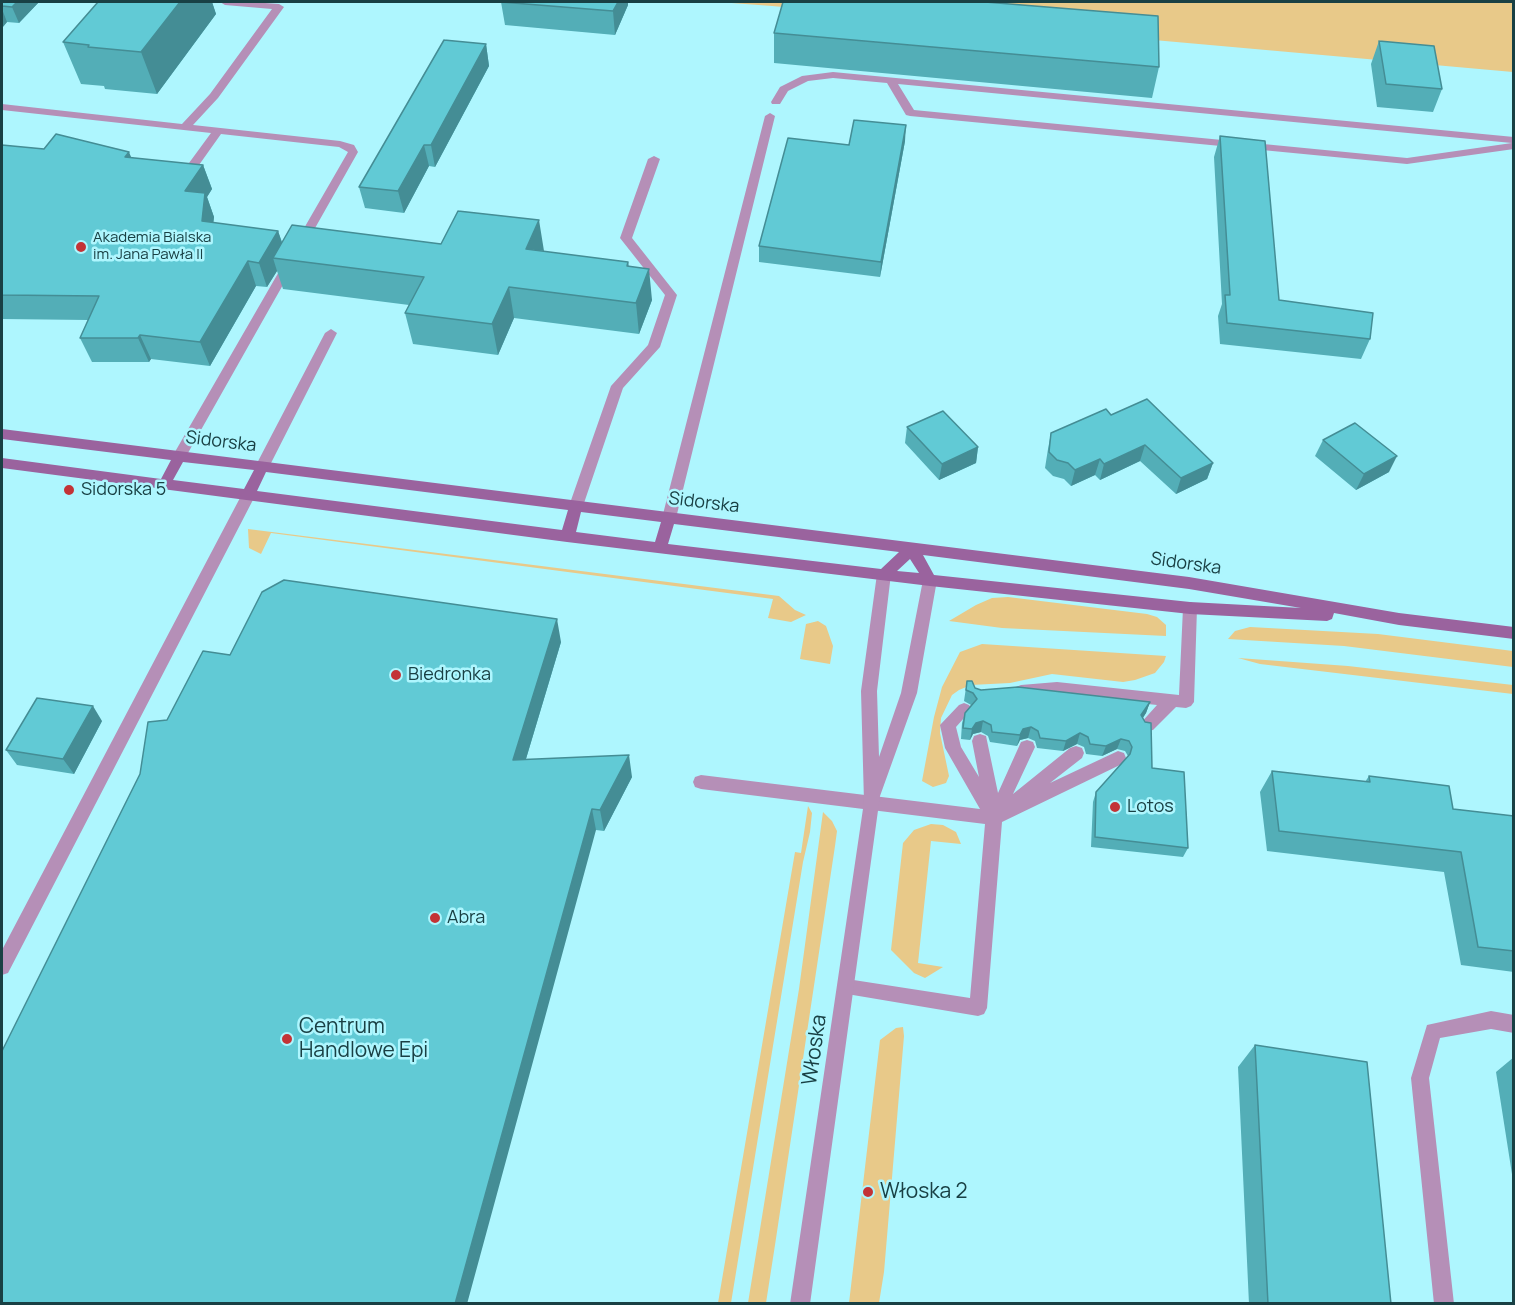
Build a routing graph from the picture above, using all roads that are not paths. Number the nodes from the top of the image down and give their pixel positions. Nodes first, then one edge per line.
1 (225, 2) edge
2 (891, 81) junction
3 (776, 102) dead end
4 (2, 107) edge
5 (770, 116) dead end
6 (185, 127) junction
7 (219, 130) junction
8 (1514, 140) edge
9 (1514, 146) edge
10 (654, 159) dead end
11 (195, 163) edge
12 (331, 333) dead end
13 (2, 434) edge
14 (179, 457) junction
15 (2, 464) edge
16 (262, 467) junction
17 (164, 485) junction
18 (248, 496) junction
19 (576, 506) junction
20 (669, 518) junction
21 (567, 537) junction
22 (660, 548) junction
23 (912, 549) junction
24 (884, 574) junction
25 (930, 580) junction
26 (1189, 584) junction
27 (1190, 608) junction
28 (1399, 619) junction
29 (1514, 633) edge
30 (1006, 690) edge
31 (1083, 691) junction
32 (1129, 696) junction
33 (1172, 701) junction
34 (1070, 704) edge
35 (964, 708) dead end
36 (1116, 710) edge
37 (1147, 725) edge
38 (980, 741) dead end
39 (1027, 747) dead end
40 (1076, 753) dead end
41 (1118, 758) dead end
42 (701, 782) dead end
43 (872, 802) junction
44 (994, 818) junction
45 (2, 967) edge
46 (847, 987) junction
47 (1514, 1024) edge
48 (800, 1304) edge
49 (1443, 1304) edge

1 - 6 street
2 - 3 street
2 - 8 street
2 - 9 street
4 - 6 street
5 - 20 street
6 - 7 street
7 - 11 street
7 - 14 street
10 - 19 street
12 - 16 street
13 - 14 street, Sidorska
14 - 16 street, Sidorska
14 - 17 street
15 - 17 street, Sidorska
16 - 18 street
16 - 19 street, Sidorska
17 - 18 street, Sidorska
18 - 21 street, Sidorska
18 - 45 street
19 - 20 street, Sidorska
19 - 21 street
20 - 22 street
20 - 23 street, Sidorska
21 - 22 street, Sidorska
22 - 24 street, Sidorska
23 - 24 street
23 - 25 street
23 - 26 street, Sidorska
24 - 25 street, Sidorska
24 - 43 street, Włoska
25 - 27 street, Sidorska
25 - 43 street, Włoska
26 - 27 street
26 - 28 street, Sidorska
27 - 28 street, Sidorska
27 - 33 street
28 - 29 street, Sidorska
30 - 31 street
31 - 32 street
31 - 34 street
32 - 33 street
32 - 36 street
33 - 37 street
35 - 44 street
38 - 44 street
39 - 44 street
40 - 44 street
41 - 44 street
42 - 43 street
43 - 44 street
43 - 46 street, Włoska
44 - 46 street
46 - 48 street, Włoska
47 - 49 street

